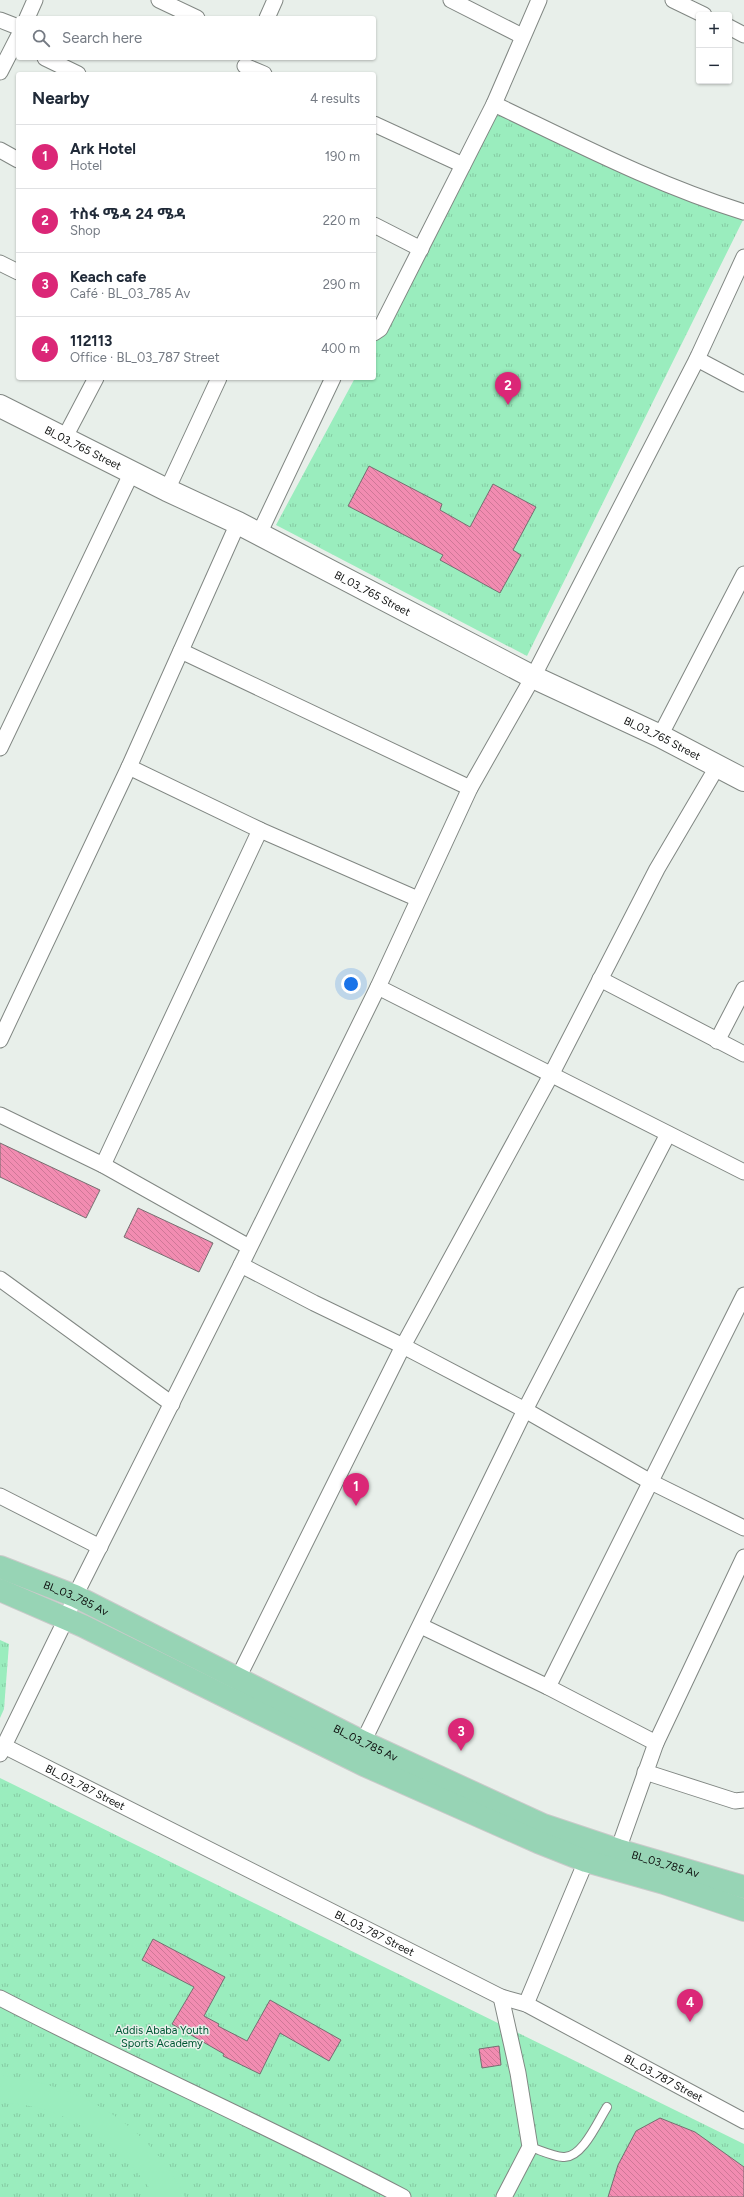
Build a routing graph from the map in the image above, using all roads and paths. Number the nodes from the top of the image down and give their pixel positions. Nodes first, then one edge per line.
1 (35, 0) edge
2 (159, 0) edge
3 (276, 0) edge
4 (451, 0) edge
5 (539, 0) edge
6 (673, 0) edge
7 (698, 12) edge
8 (28, 16) edge
9 (193, 16) edge
10 (268, 16) edge
11 (0, 20) edge
12 (16, 26) edge
13 (732, 29) edge
14 (744, 35) edge
15 (522, 36) junction
16 (16, 43) edge
17 (50, 60) edge
18 (245, 66) edge
19 (0, 72) edge
20 (74, 72) edge
21 (259, 72) edge
22 (494, 104) junction
23 (376, 125) edge
24 (0, 150) edge
25 (16, 159) edge
26 (463, 165) junction
27 (744, 212) edge
28 (376, 226) edge
29 (421, 249) junction
30 (744, 257) edge
31 (0, 263) edge
32 (16, 271) edge
33 (376, 332) edge
34 (697, 359) junction
35 (95, 380) edge
36 (219, 380) edge
37 (332, 380) edge
38 (744, 384) edge
39 (1, 410) edge
40 (65, 437) junction
41 (132, 472) junction
42 (167, 490) junction
43 (238, 523) junction
44 (260, 534) junction
45 (744, 574) edge
46 (181, 651) junction
47 (533, 677) junction
48 (660, 736) junction
49 (0, 748) edge
50 (717, 767) junction
51 (129, 768) junction
52 (744, 780) edge
53 (470, 788) junction
54 (260, 830) junction
55 (418, 899) junction
56 (600, 979) junction
57 (378, 987) junction
58 (744, 989) edge
59 (0, 1040) edge
60 (717, 1041) junction
61 (744, 1054) edge
62 (551, 1075) junction
63 (0, 1115) edge
64 (668, 1134) junction
65 (103, 1165) junction
66 (744, 1172) edge
67 (249, 1247) junction
68 (241, 1265) junction
69 (0, 1279) edge
70 (744, 1295) edge
71 (403, 1346) junction
72 (172, 1404) junction
73 (525, 1410) junction
74 (649, 1481) junction
75 (0, 1496) edge
76 (744, 1528) edge
77 (100, 1546) junction
78 (744, 1557) edge
79 (0, 1567) edge
80 (0, 1590) edge
81 (75, 1596) junction
82 (66, 1619) junction
83 (421, 1626) junction
84 (238, 1678) junction
85 (548, 1687) junction
86 (363, 1742) junction
87 (656, 1743) junction
88 (2, 1750) edge
89 (645, 1772) junction
90 (744, 1800) edge
91 (618, 1850) junction
92 (586, 1861) junction
93 (744, 1888) edge
94 (744, 1910) edge
95 (501, 1997) junction
96 (0, 1998) edge
97 (526, 2004) junction
98 (607, 2107) dead end
99 (744, 2121) edge
100 (530, 2147) junction
101 (403, 2197) edge
102 (504, 2197) edge

1 - 8 street
2 - 9 street
3 - 10 street
4 - 15 street
5 - 15 street
6 - 7 street
11 - 12 street
13 - 14 street
15 - 22 street
16 - 19 street
17 - 20 street
18 - 21 street
22 - 26 street
22 - 27 street
23 - 26 street
24 - 25 street
26 - 29 street
28 - 29 street
29 - 33 street
30 - 34 street
31 - 32 street
34 - 38 street
34 - 47 street
35 - 40 street
36 - 42 street
37 - 44 street
39 - 40 street, Bl_03_765 Street
40 - 41 street, Bl_03_765 Street
41 - 42 street, Bl_03_765 Street
41 - 49 street
42 - 43 street, Bl_03_765 Street
43 - 44 street, Bl_03_765 Street
43 - 46 street
44 - 47 street, Bl_03_765 Street
45 - 48 street
46 - 51 street
46 - 53 street
47 - 48 street, Bl_03_765 Street
47 - 53 street
48 - 50 street, Bl_03_765 Street
50 - 52 street, Bl_03_765 Street
50 - 56 street
51 - 54 street
51 - 59 street
53 - 55 street
54 - 55 street
54 - 65 street
55 - 57 street
56 - 60 street
56 - 62 street
57 - 62 street
57 - 67 street
58 - 60 street
60 - 61 street
62 - 64 street
62 - 71 street
63 - 65 street
64 - 66 street
64 - 73 street
65 - 67 street
67 - 68 street
68 - 71 street
68 - 72 street
69 - 72 street
70 - 74 street
71 - 73 street
71 - 84 street
72 - 77 street
73 - 74 street
73 - 83 street
74 - 76 street
74 - 85 street
75 - 77 street
77 - 81 street
78 - 87 street
79 - 81 main road, BL_03_785 Av
80 - 82 main road, BL_03_785 Av
81 - 82 street
81 - 84 main road, BL_03_785 Av
82 - 88 street
82 - 92 main road, BL_03_785 Av
83 - 85 street
83 - 86 street
84 - 86 main road, BL_03_785 Av
85 - 87 street
86 - 91 main road, BL_03_785 Av
87 - 89 street
88 - 95 street, BL_03_787 Street
89 - 90 street
89 - 91 street
91 - 93 main road, BL_03_785 Av
92 - 94 main road, BL_03_785 Av
92 - 97 street
95 - 97 street, BL_03_787 Street
95 - 100 street
96 - 101 street
97 - 99 street, BL_03_787 Street
98 - 100 lane
100 - 102 street

